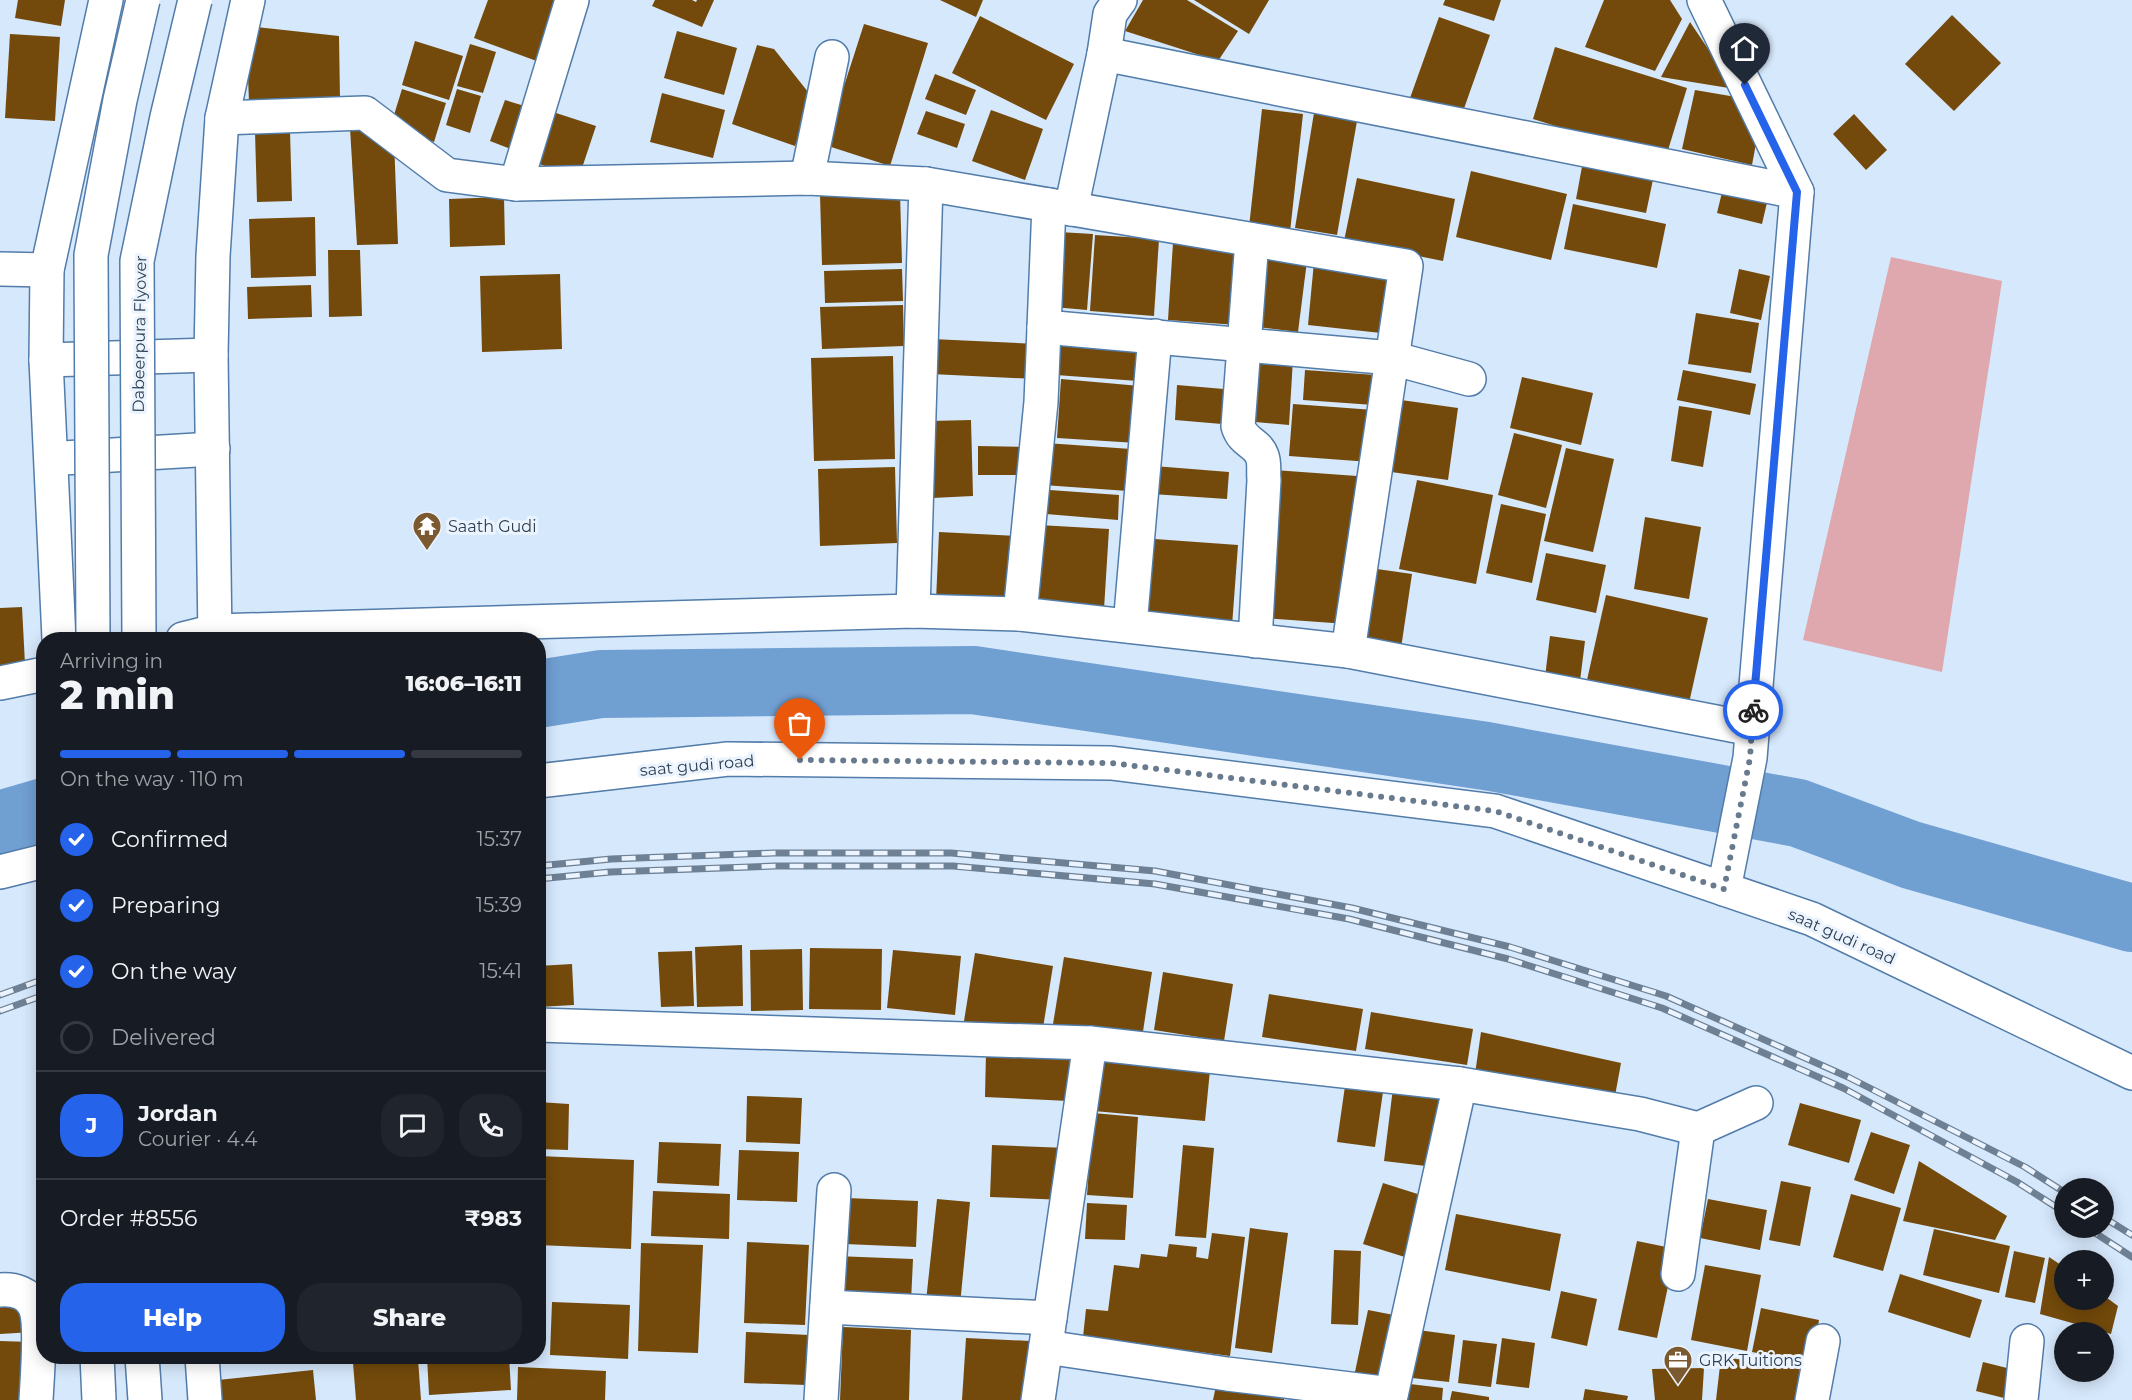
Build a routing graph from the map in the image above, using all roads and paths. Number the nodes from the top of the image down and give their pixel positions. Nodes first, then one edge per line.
1 (106, 0) edge
2 (143, 0) edge
3 (195, 0) edge
4 (248, 0) edge
5 (572, 0) edge
6 (1704, 0) edge
7 (1106, 5) edge
8 (1104, 54) junction
9 (832, 57) dead end
10 (222, 118) junction
11 (807, 178) junction
12 (516, 184) junction
13 (926, 184) junction
14 (1797, 192) junction
15 (1060, 207) junction
16 (1252, 240) junction
17 (0, 269) edge
18 (47, 270) junction
19 (1044, 327) junction
20 (1155, 336) junction
21 (1245, 344) junction
22 (211, 355) junction
23 (1392, 358) junction
24 (46, 360) junction
25 (1469, 379) dead end
26 (213, 449) junction
27 (51, 459) junction
28 (913, 611) junction
29 (1020, 614) junction
30 (1130, 626) junction
31 (59, 632) edge
32 (93, 632) edge
33 (139, 632) edge
34 (215, 632) edge
35 (302, 632) edge
36 (1256, 641) junction
37 (1348, 651) junction
38 (36, 675) edge
39 (0, 682) edge
40 (1751, 743) junction
41 (546, 780) edge
42 (36, 863) edge
43 (0, 872) edge
44 (1724, 889) junction
45 (546, 1025) edge
46 (1090, 1043) junction
47 (2132, 1073) edge
48 (1460, 1084) junction
49 (1756, 1104) dead end
50 (1698, 1129) junction
51 (834, 1190) dead end
52 (1678, 1274) dead end
53 (0, 1290) edge
54 (36, 1304) edge
55 (827, 1307) junction
56 (1048, 1333) junction
57 (1823, 1341) dead end
58 (2027, 1341) dead end
59 (37, 1364) edge
60 (97, 1364) edge
61 (143, 1364) edge
62 (202, 1364) edge
63 (1390, 1397) edge
64 (36, 1400) edge
65 (99, 1400) edge
66 (145, 1400) edge
67 (204, 1400) edge
68 (821, 1400) edge
69 (1038, 1400) edge
70 (1812, 1400) edge
71 (2021, 1400) edge

1 - 18 street
2 - 32 street, bridge
3 - 33 street, Dabeerpura Flyover, bridge
4 - 10 street
5 - 12 street
6 - 14 street
7 - 8 street
8 - 14 street
8 - 15 street
9 - 11 street
10 - 12 street
10 - 22 street
11 - 12 street
11 - 13 street
13 - 15 street
13 - 28 street
14 - 40 street
15 - 16 street
15 - 19 street
16 - 21 street
16 - 23 street
17 - 18 street
18 - 24 street
19 - 20 street
19 - 29 street
20 - 21 street
20 - 30 street
21 - 23 street
21 - 36 street
22 - 24 street
22 - 26 street
23 - 25 street
23 - 37 street
24 - 27 street
26 - 27 street
26 - 34 street
27 - 31 street
28 - 29 street
28 - 35 street
29 - 30 street
30 - 36 street
36 - 37 street
37 - 40 street
38 - 39 street
40 - 44 street
41 - 44 street, saat gudi road
42 - 43 street
44 - 47 street, saat gudi road
45 - 46 street
46 - 48 street
46 - 56 street
48 - 50 street
48 - 63 street
49 - 50 street
50 - 52 street
51 - 55 street
53 - 54 street
55 - 56 street
55 - 68 street
56 - 63 street
56 - 69 street
57 - 70 street
58 - 71 street
59 - 64 street
60 - 65 street
61 - 66 street
62 - 67 street

